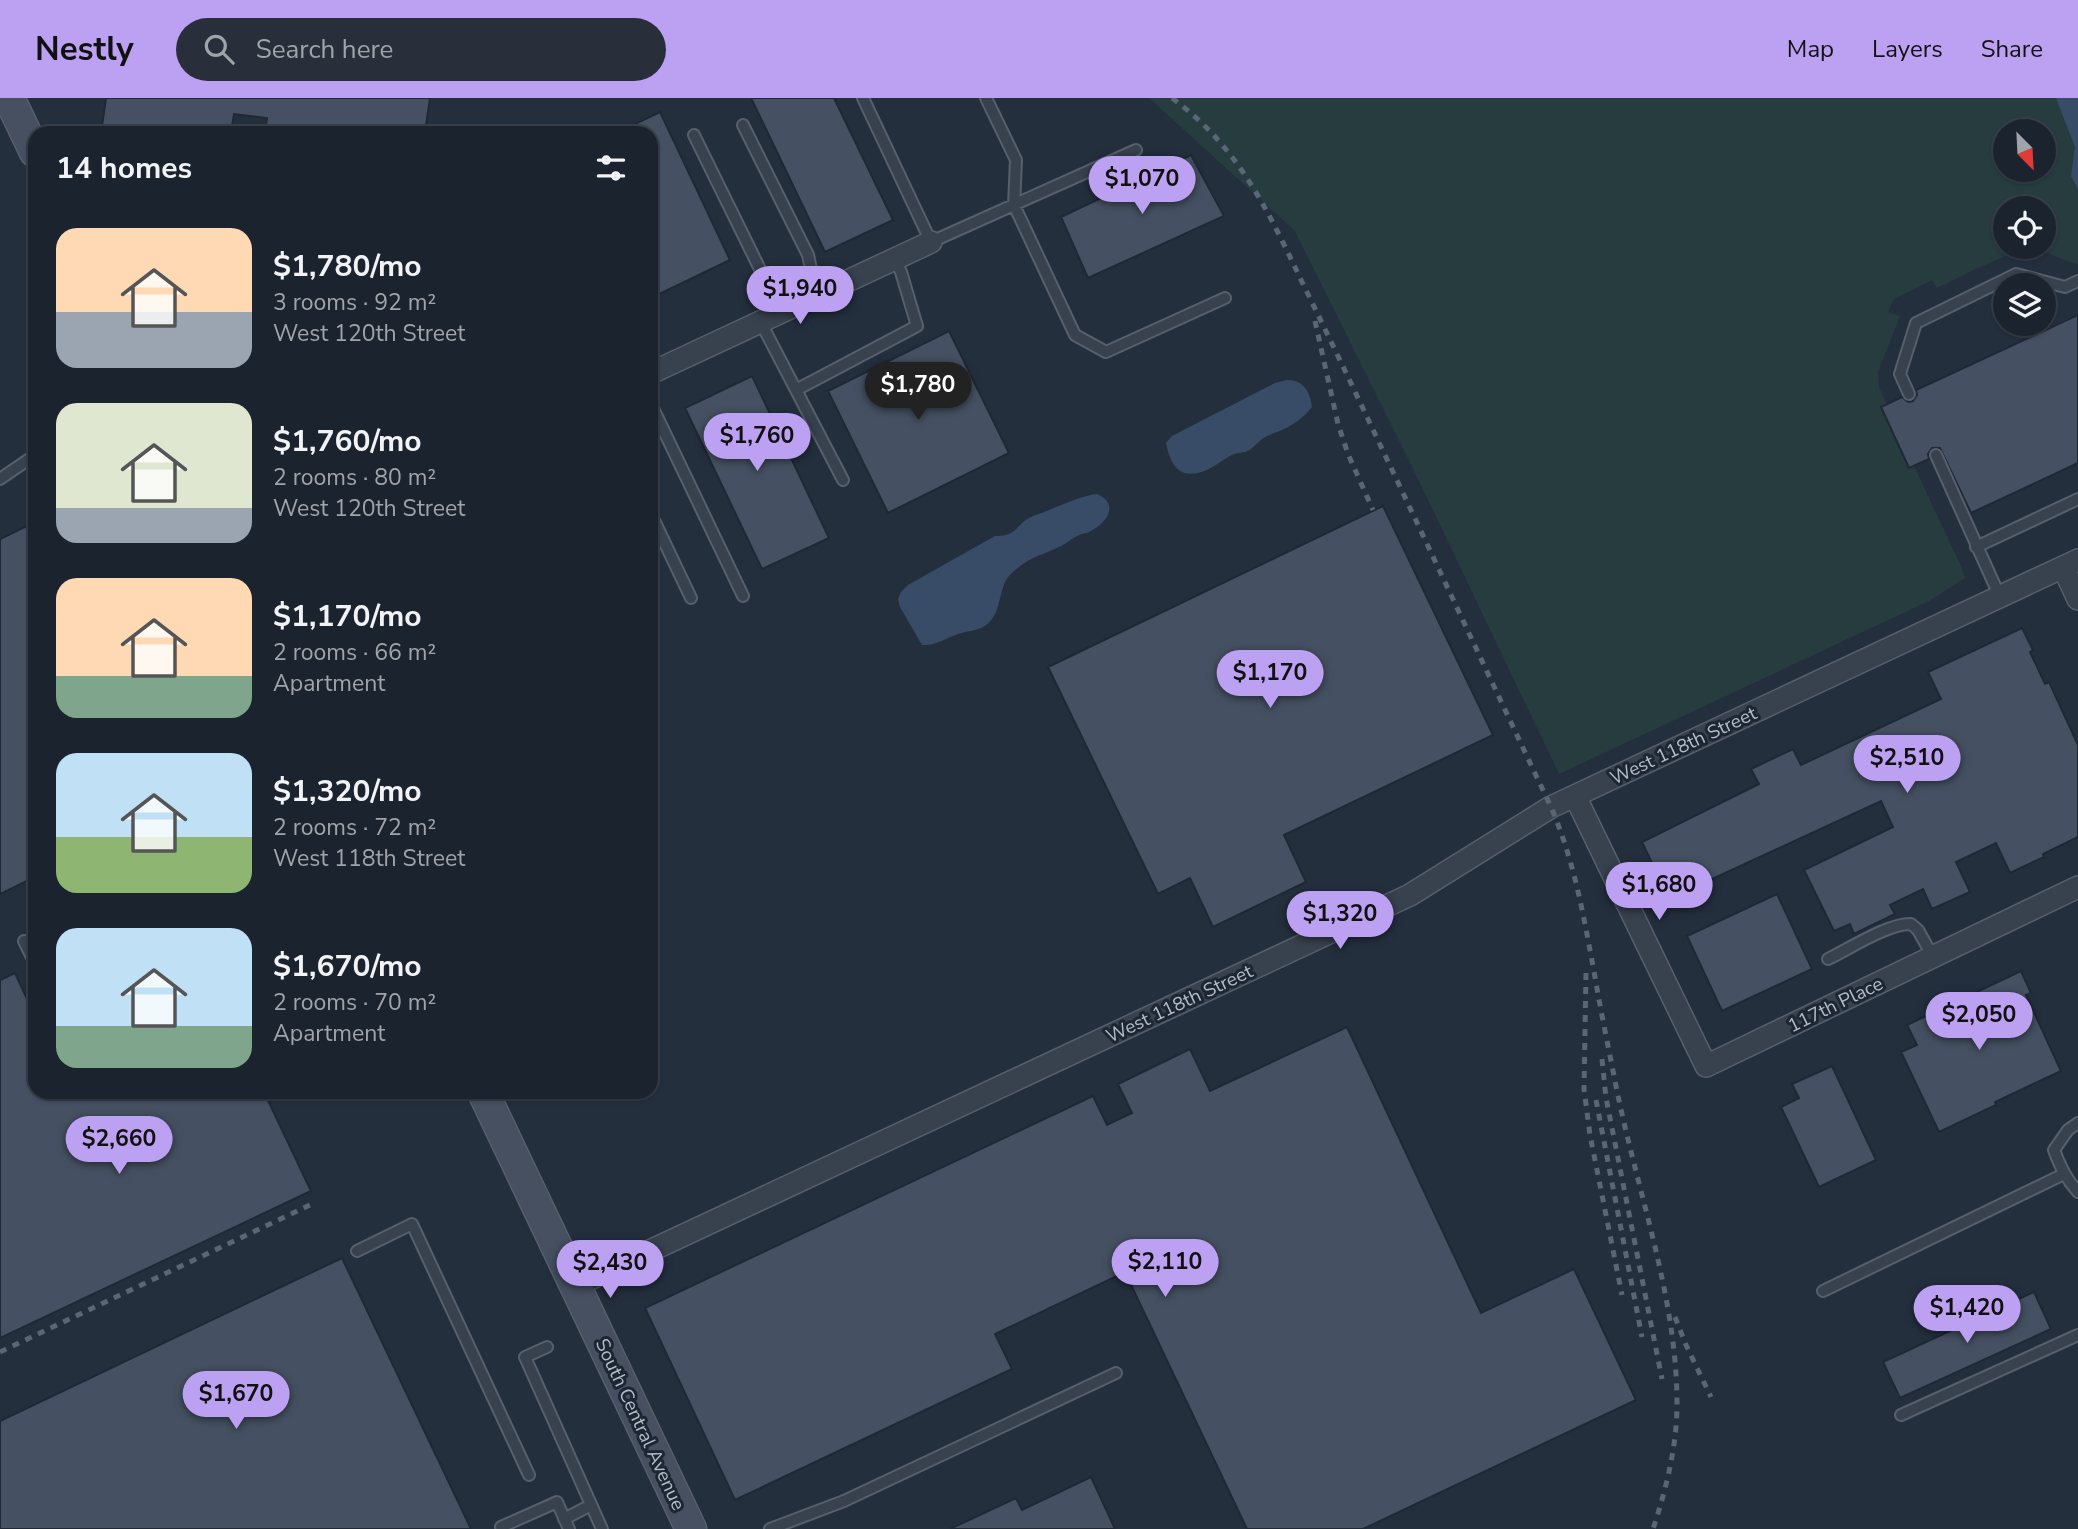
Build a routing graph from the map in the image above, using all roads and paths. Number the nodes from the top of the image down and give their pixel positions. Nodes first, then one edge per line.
1 (9, 98) edge
2 (863, 98) edge
3 (986, 98) edge
4 (743, 125) dead end
5 (694, 135) dead end
6 (28, 137) edge
7 (1136, 150) dead end
8 (1014, 205) junction
9 (931, 242) junction
10 (898, 265) junction
11 (2078, 281) edge
12 (817, 296) junction
13 (1225, 298) dead end
14 (781, 312) junction
15 (760, 321) junction
16 (658, 366) edge
17 (796, 390) junction
18 (1909, 394) dead end
19 (658, 419) edge
20 (1936, 455) dead end
21 (28, 460) edge
22 (0, 479) edge
23 (842, 480) dead end
24 (2078, 499) edge
25 (658, 529) edge
26 (1976, 547) junction
27 (2070, 563) edge
28 (743, 596) dead end
29 (2000, 597) junction
30 (691, 598) dead end
31 (2078, 599) edge
32 (1575, 796) junction
33 (2078, 887) edge
34 (24, 942) dead end
35 (28, 950) edge
36 (1933, 957) junction
37 (1828, 959) dead end
38 (486, 1099) edge
39 (2078, 1123) edge
40 (2064, 1174) junction
41 (2078, 1192) edge
42 (357, 1251) dead end
43 (575, 1286) junction
44 (1823, 1291) dead end
45 (2078, 1335) edge
46 (547, 1347) dead end
47 (1116, 1373) dead end
48 (1901, 1415) dead end
49 (529, 1475) dead end
50 (591, 1505) junction
51 (567, 1524) edge
52 (501, 1527) dead end
53 (602, 1529) edge
54 (691, 1529) edge
55 (770, 1529) edge

1 - 6 street
2 - 9 lane
3 - 8 lane
4 - 12 lane
5 - 14 lane
7 - 8 lane
8 - 9 lane
8 - 13 lane
9 - 10 street
10 - 12 street
10 - 17 lane
11 - 18 lane
12 - 14 street
14 - 15 street
15 - 16 street
15 - 17 lane
17 - 23 lane
19 - 28 lane
20 - 26 lane
21 - 22 lane
24 - 26 lane
25 - 30 lane
26 - 29 lane
27 - 29 street, West 118th Street
27 - 31 street
29 - 32 street, West 118th Street
32 - 36 street, 117th Place
32 - 43 street, West 118th Street
33 - 36 street, 117th Place
34 - 35 lane
36 - 37 lane
38 - 43 street, South Central Avenue
39 - 40 lane
40 - 41 lane
40 - 44 lane
42 - 49 lane
43 - 54 street, South Central Avenue
45 - 48 lane
46 - 50 lane
47 - 55 lane
50 - 51 lane
50 - 53 lane
51 - 52 lane

